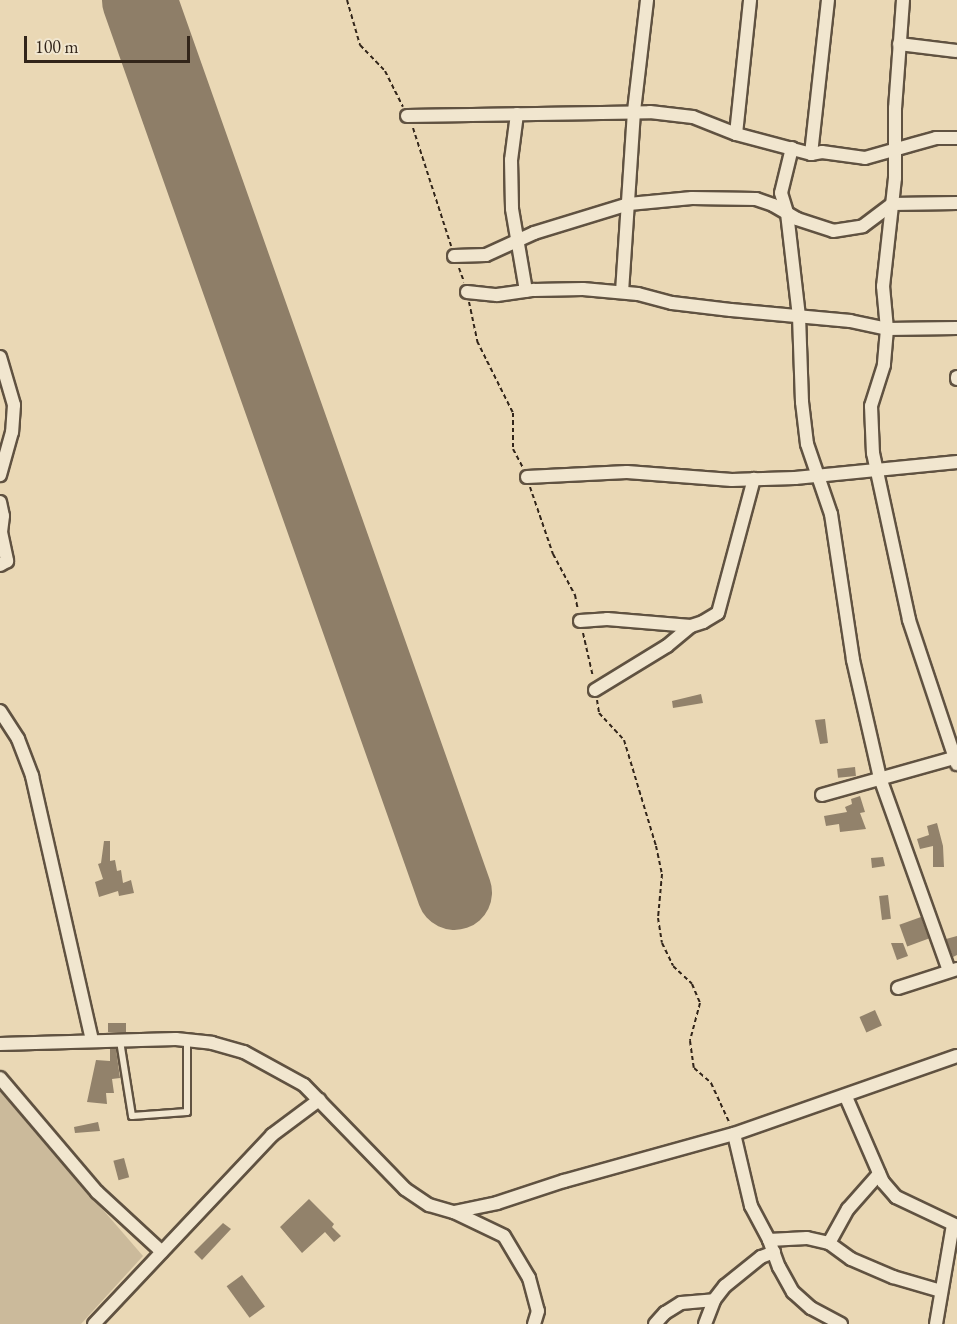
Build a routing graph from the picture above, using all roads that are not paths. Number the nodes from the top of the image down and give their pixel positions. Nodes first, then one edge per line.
1 (646, 0) edge
2 (750, 0) edge
3 (828, 0) edge
4 (903, 0) edge
5 (899, 44) junction
6 (957, 51) edge
7 (634, 111) junction
8 (517, 114) junction
9 (407, 116) road end
10 (736, 134) junction
11 (957, 138) edge
12 (792, 148) junction
13 (895, 151) junction
14 (811, 154) junction
15 (957, 203) edge
16 (629, 204) junction
17 (892, 204) junction
18 (787, 213) junction
19 (517, 240) junction
20 (454, 256) road end
21 (526, 291) junction
22 (467, 292) road end
23 (622, 292) junction
24 (799, 316) junction
25 (957, 328) edge
26 (887, 329) junction
27 (0, 357) edge
28 (957, 462) edge
29 (876, 468) junction
30 (0, 475) edge
31 (817, 476) junction
32 (527, 477) road end
33 (754, 479) junction
34 (0, 502) edge
35 (0, 565) edge
36 (580, 621) road end
37 (691, 626) junction
38 (595, 690) road end
39 (2, 719) edge
40 (956, 759) edge
41 (880, 778) junction
42 (822, 795) dead end
43 (953, 970) edge
44 (898, 988) dead end
45 (92, 1040) junction
46 (119, 1040) junction
47 (187, 1040) junction
48 (0, 1044) edge
49 (957, 1056) edge
50 (0, 1078) edge
51 (846, 1097) junction
52 (320, 1100) junction
53 (734, 1134) junction
54 (879, 1174) junction
55 (454, 1212) junction
56 (955, 1226) edge
57 (829, 1243) junction
58 (772, 1246) junction
59 (162, 1252) junction
60 (941, 1291) junction
61 (714, 1300) junction
62 (94, 1324) edge
63 (534, 1324) edge
64 (655, 1324) edge
65 (705, 1324) edge
66 (841, 1324) edge
67 (936, 1324) edge

1 - 7 street
2 - 10 street
3 - 14 street
4 - 5 street
5 - 6 street
5 - 13 street
7 - 8 street
7 - 10 street
7 - 16 street
8 - 9 street
8 - 19 street
10 - 12 street
11 - 13 street
12 - 14 street
12 - 18 street
13 - 14 street
13 - 17 street
15 - 17 street
16 - 18 street
16 - 19 street
16 - 23 street
17 - 18 street
17 - 26 street
18 - 24 street
19 - 20 street
19 - 21 street
21 - 22 street
21 - 23 street
23 - 24 street
24 - 26 street
24 - 31 street
25 - 26 street
26 - 29 street
27 - 30 street
28 - 29 street
29 - 31 street
29 - 40 street
31 - 33 street
31 - 41 street
32 - 33 street
33 - 37 street
34 - 35 street
36 - 37 street
37 - 38 street
39 - 45 street
40 - 41 street
41 - 42 street
41 - 43 street
43 - 44 street
45 - 46 street
45 - 48 street
46 - 47 street
46 - 47 lane
47 - 52 street
49 - 51 street
50 - 59 street
51 - 53 street
51 - 54 street
52 - 55 street
52 - 59 street
53 - 55 street
53 - 58 street
54 - 56 street
54 - 57 street
55 - 63 street
56 - 60 street
57 - 58 street
57 - 60 street
58 - 61 street
58 - 66 street
59 - 62 street
60 - 67 street
61 - 64 street
61 - 65 street

